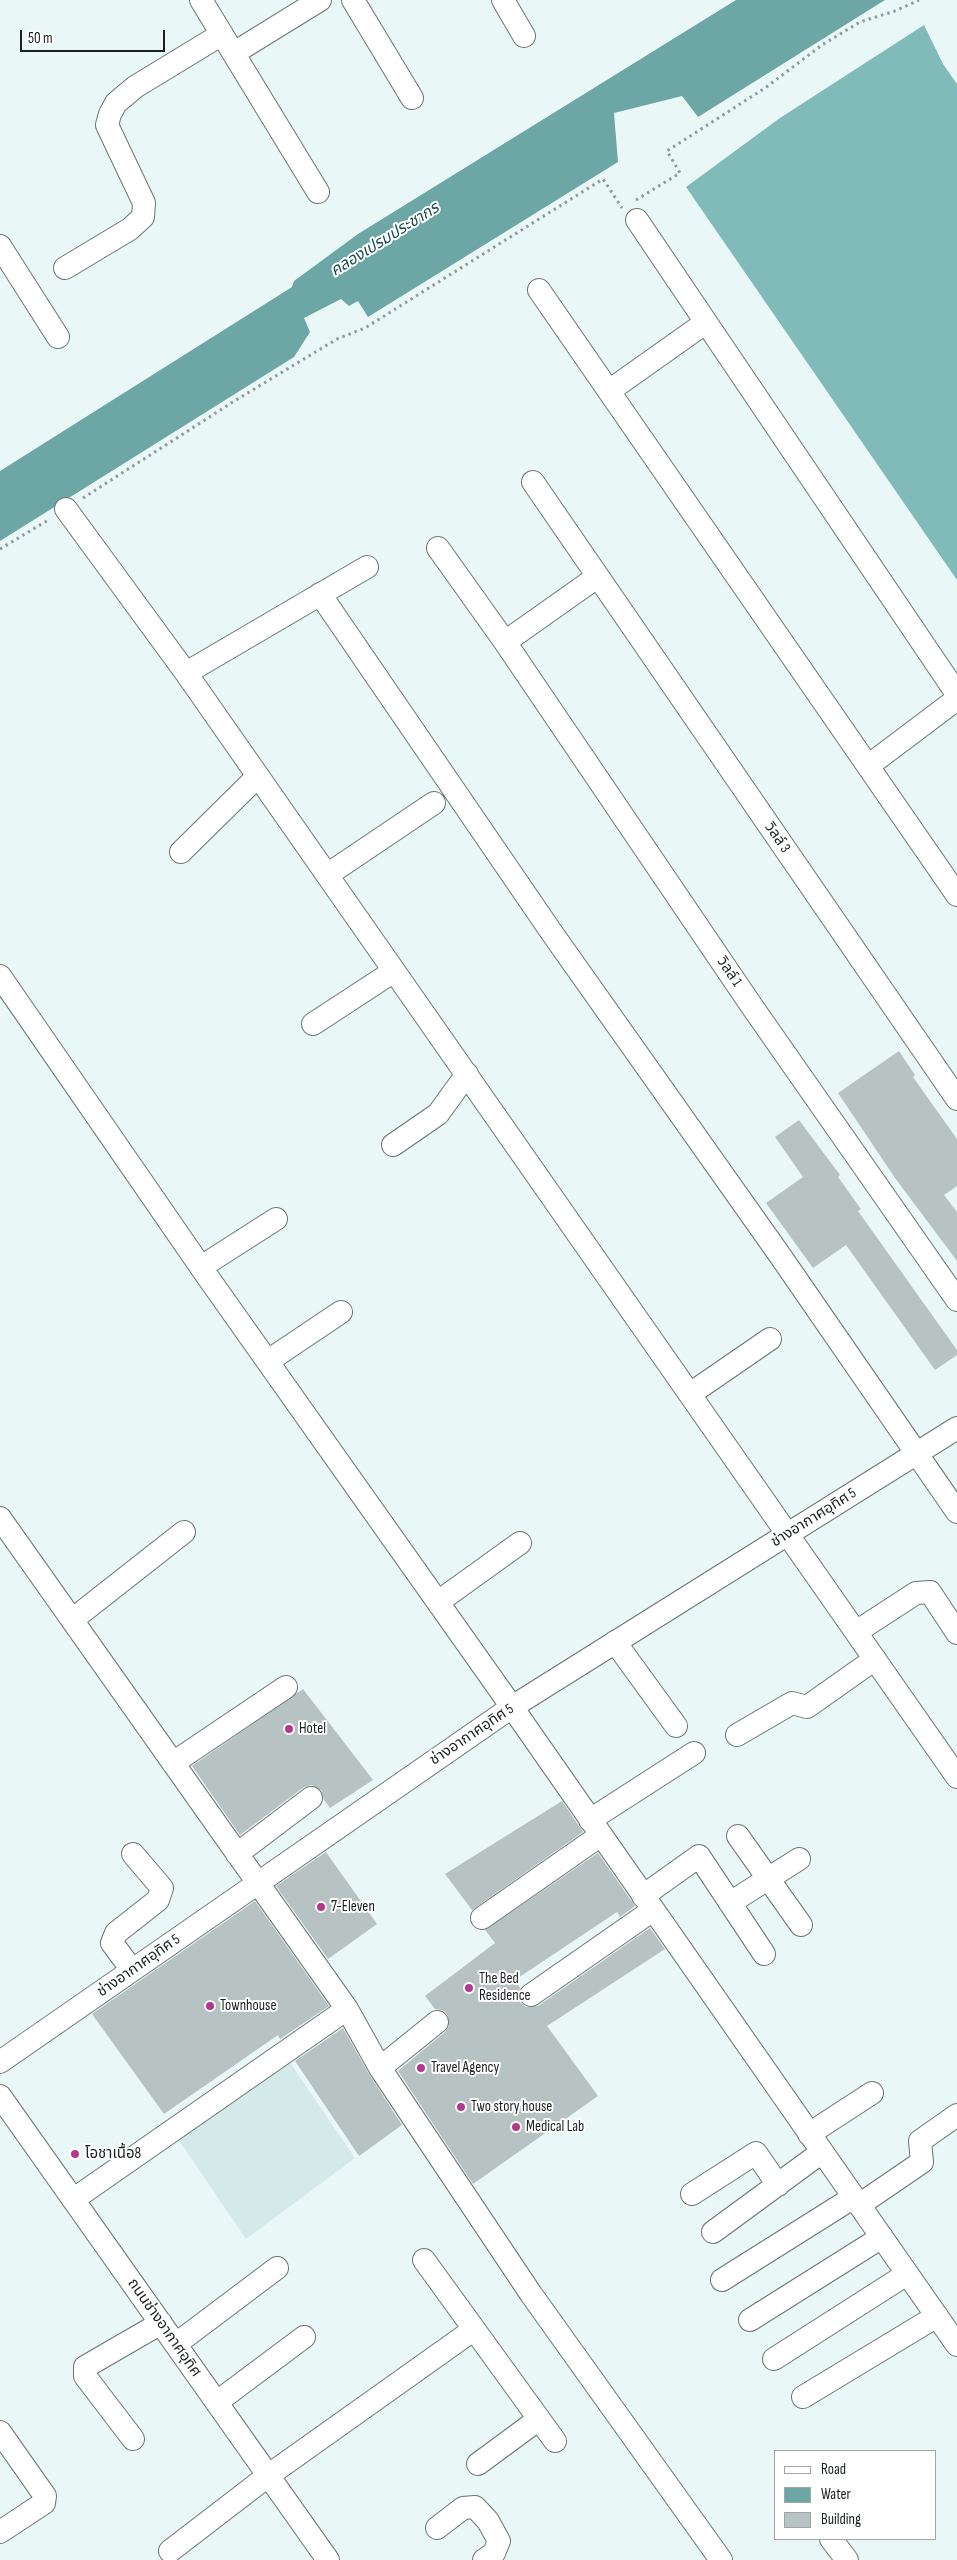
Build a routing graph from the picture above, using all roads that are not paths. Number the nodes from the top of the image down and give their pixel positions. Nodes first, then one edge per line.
1 (201, 0) edge
2 (320, 0) edge
3 (353, 0) edge
4 (503, 0) edge
5 (222, 34) junction
6 (524, 36) dead end
7 (234, 54) junction
8 (412, 98) dead end
9 (318, 192) dead end
10 (637, 220) dead end
11 (0, 246) edge
12 (65, 268) dead end
13 (539, 290) dead end
14 (705, 323) junction
15 (58, 337) dead end
16 (609, 391) junction
17 (533, 482) dead end
18 (66, 509) road end
19 (438, 548) dead end
20 (367, 567) dead end
21 (597, 577) junction
22 (320, 594) junction
23 (505, 642) junction
24 (186, 673) junction
25 (957, 694) edge
26 (957, 699) edge
27 (868, 766) junction
28 (258, 776) junction
29 (434, 803) dead end
30 (181, 852) dead end
31 (327, 875) junction
32 (957, 895) edge
33 (394, 971) junction
34 (0, 976) edge
35 (313, 1024) dead end
36 (466, 1074) junction
37 (957, 1099) edge
38 (393, 1145) dead end
39 (276, 1219) dead end
40 (200, 1267) junction
41 (957, 1300) edge
42 (341, 1312) dead end
43 (770, 1339) dead end
44 (268, 1361) junction
45 (690, 1394) junction
46 (957, 1428) edge
47 (915, 1454) junction
48 (957, 1512) edge
49 (0, 1518) edge
50 (184, 1532) dead end
51 (788, 1534) junction
52 (520, 1543) dead end
53 (438, 1602) junction
54 (72, 1620) junction
55 (856, 1632) junction
56 (957, 1633) edge
57 (615, 1642) junction
58 (875, 1659) junction
59 (286, 1687) dead end
60 (512, 1707) junction
61 (676, 1726) dead end
62 (737, 1735) dead end
63 (694, 1753) dead end
64 (173, 1764) junction
65 (955, 1771) edge
66 (311, 1798) dead end
67 (595, 1828) junction
68 (738, 1836) dead end
69 (133, 1854) dead end
70 (237, 1854) junction
71 (799, 1859) dead end
72 (768, 1879) junction
73 (257, 1883) junction
74 (648, 1903) junction
75 (730, 1903) junction
76 (482, 1918) dead end
77 (801, 1925) dead end
78 (764, 1954) dead end
79 (132, 1970) junction
80 (530, 1995) dead end
81 (347, 2009) junction
82 (437, 2022) dead end
83 (0, 2062) edge
84 (380, 2068) junction
85 (872, 2093) dead end
86 (0, 2096) edge
87 (957, 2115) edge
88 (809, 2134) junction
89 (822, 2152) junction
90 (778, 2185) junction
91 (692, 2194) dead end
92 (74, 2199) junction
93 (856, 2201) junction
94 (713, 2232) dead end
95 (882, 2237) junction
96 (424, 2260) dead end
97 (277, 2268) dead end
98 (907, 2274) junction
99 (722, 2280) dead end
100 (937, 2316) junction
101 (750, 2320) dead end
102 (161, 2323) junction
103 (473, 2330) junction
104 (304, 2337) dead end
105 (176, 2344) junction
106 (957, 2345) edge
107 (774, 2359) dead end
108 (803, 2397) dead end
109 (217, 2402) junction
110 (539, 2419) junction
111 (0, 2432) edge
112 (133, 2439) dead end
113 (555, 2441) dead end
114 (478, 2464) dead end
115 (269, 2475) junction
116 (1, 2528) edge
117 (437, 2528) dead end
118 (832, 2540) edge
119 (170, 2551) dead end
120 (328, 2560) edge
121 (484, 2560) edge
122 (721, 2560) edge
123 (847, 2560) edge

1 - 5 street
2 - 7 street
3 - 8 street
4 - 6 street
5 - 7 street
5 - 12 street
7 - 9 street
10 - 14 street
11 - 15 street
13 - 16 street
14 - 16 street
14 - 25 street
16 - 27 street
17 - 21 street, วิลล์ 3
18 - 24 street
19 - 23 street, วิลล์ 1
20 - 22 street
21 - 23 street
21 - 37 street, วิลล์ 3
22 - 24 street
22 - 47 street
23 - 41 street, วิลล์ 1
24 - 28 street
26 - 27 street
27 - 32 street
28 - 30 street
28 - 31 street
29 - 31 street
31 - 33 street
33 - 35 street
33 - 36 street
34 - 40 street
36 - 38 street
36 - 45 street
39 - 40 street
40 - 44 street
42 - 44 street
43 - 45 street
44 - 53 street
45 - 51 street
46 - 47 street, ช่างอากาศอุทิศ 5
47 - 48 street
47 - 51 street, ช่างอากาศอุทิศ 5
49 - 54 street
50 - 54 street
51 - 55 street
51 - 57 street, ช่างอากาศอุทิศ 5
52 - 53 street
53 - 60 street
54 - 64 street
55 - 56 street
55 - 58 street
57 - 60 street, ช่างอากาศอุทิศ 5
57 - 61 street
58 - 62 street
58 - 65 street
59 - 64 street
60 - 67 street
60 - 73 street, ช่างอากาศอุทิศ 5
63 - 67 street
64 - 70 street
66 - 70 street
67 - 74 street
67 - 76 street
68 - 72 street
69 - 79 street
70 - 73 street
71 - 72 street
72 - 75 street
72 - 77 street
73 - 79 street, ช่างอากาศอุทิศ 5
73 - 81 street
74 - 75 street
74 - 80 street
74 - 88 street
75 - 78 street
79 - 83 street, ช่างอากาศอุทิศ 5
81 - 84 street
81 - 92 street
82 - 84 street
84 - 122 street
85 - 88 street
86 - 92 street, ถนนช่างอากาศอุทิศ
87 - 93 street
88 - 89 street
89 - 90 street
89 - 93 street
90 - 91 street
90 - 94 street
92 - 102 street, ถนนช่างอากาศอุทิศ
93 - 95 street
93 - 99 street
95 - 98 street
95 - 101 street
96 - 103 street
97 - 105 street
98 - 100 street
98 - 107 street
100 - 106 street
100 - 108 street
102 - 105 street, ถนนช่างอากาศอุทิศ
102 - 112 street
103 - 110 street
103 - 115 street
104 - 109 street
105 - 109 street, ถนนช่างอากาศอุทิศ
109 - 115 street, ถนนช่างอากาศอุทิศ
110 - 113 street
110 - 114 street
111 - 116 street
115 - 119 street
115 - 120 street, ถนนช่างอากาศอุทิศ
117 - 121 street
118 - 123 street

